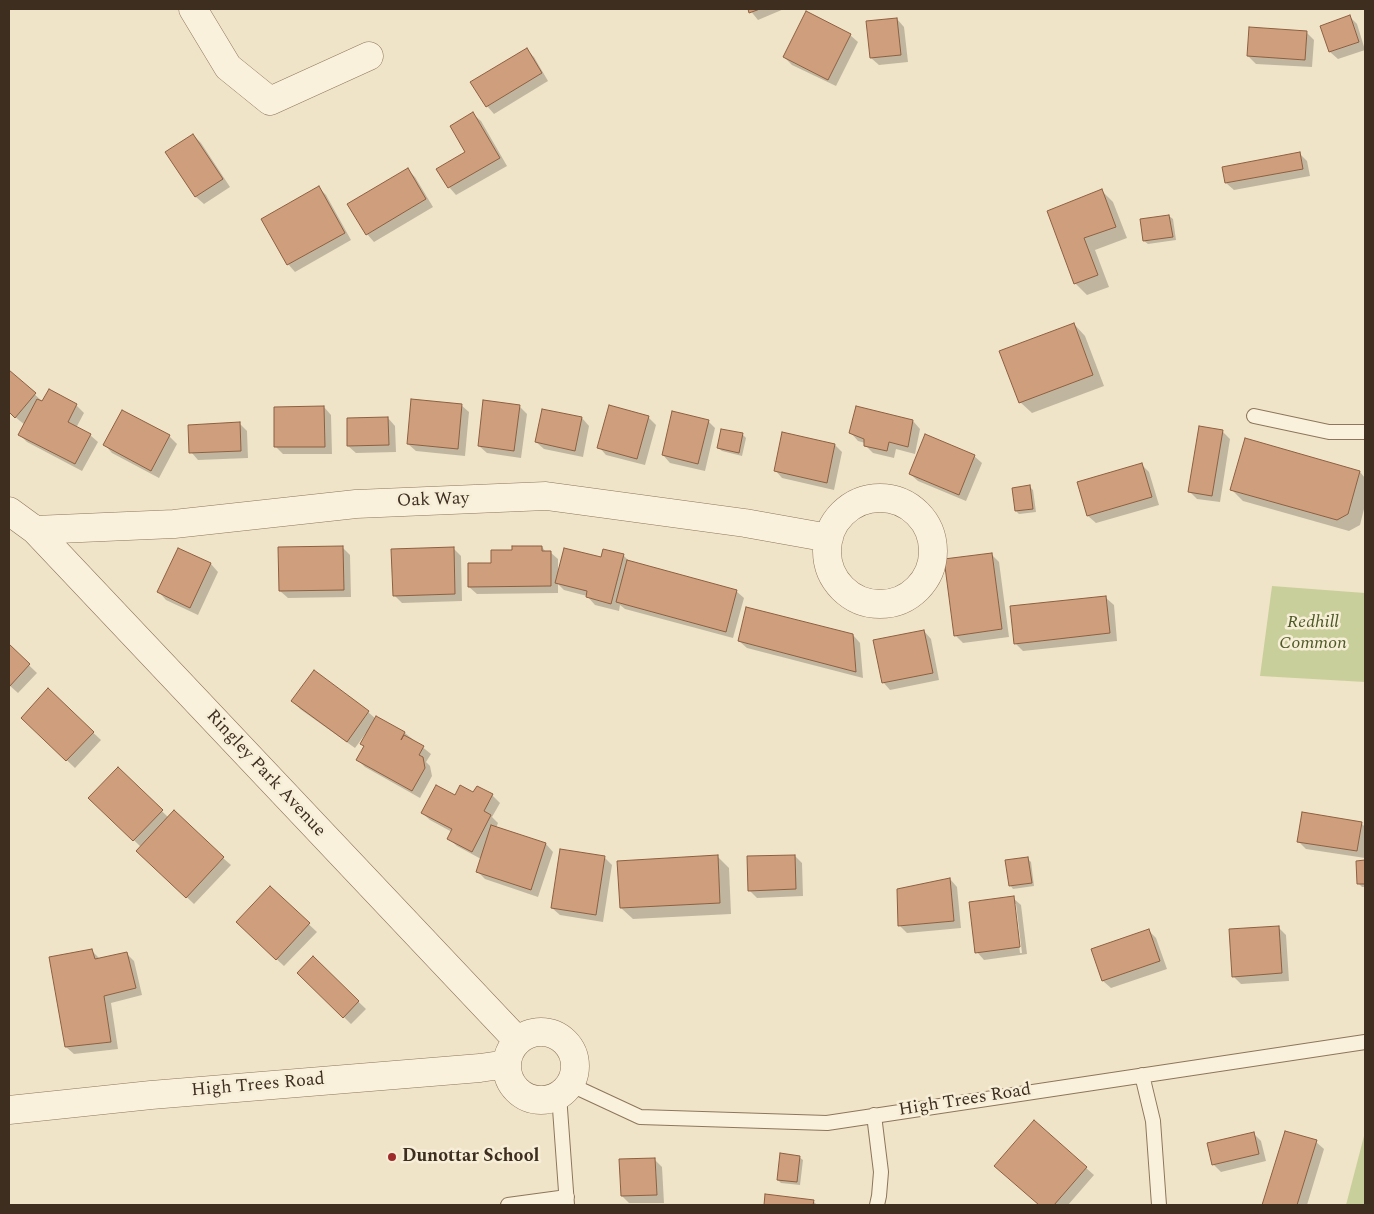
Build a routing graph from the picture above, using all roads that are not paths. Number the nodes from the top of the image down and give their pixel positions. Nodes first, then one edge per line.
1 (193, 9) edge
2 (369, 56) dead end
3 (1254, 416) dead end
4 (1365, 432) edge
5 (9, 510) edge
6 (35, 530) junction
7 (828, 538) dead end
8 (1365, 1042) edge
9 (513, 1053) junction
10 (1142, 1075) junction
11 (564, 1089) junction
12 (9, 1110) edge
13 (874, 1115) junction
14 (567, 1201) edge
15 (508, 1205) edge
16 (877, 1205) edge
17 (1159, 1205) edge

1 - 2 street
3 - 4 lane
5 - 6 street, Ringley Park Avenue
6 - 7 street, Oak Way
6 - 9 street, Ringley Park Avenue
8 - 10 lane, High Trees Road
9 - 11 street
9 - 11 street
9 - 12 street, High Trees Road
10 - 13 lane, High Trees Road
10 - 17 lane
11 - 13 lane, High Trees Road
11 - 14 lane
13 - 16 lane
14 - 15 lane

